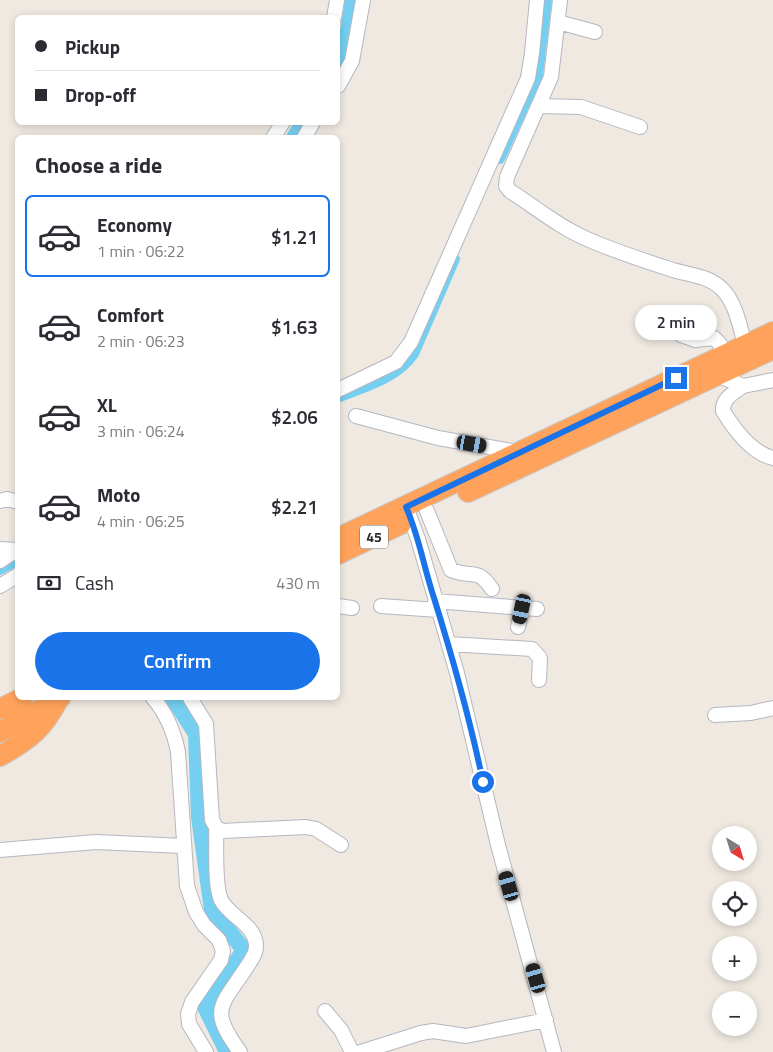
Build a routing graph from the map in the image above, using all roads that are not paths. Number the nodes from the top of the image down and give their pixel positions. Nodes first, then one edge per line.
1 (337, 0) edge
2 (363, 0) edge
3 (537, 0) edge
4 (560, 0) edge
5 (334, 15) edge
6 (558, 22) junction
7 (595, 32) dead end
8 (340, 82) edge
9 (539, 106) junction
10 (640, 126) dead end
11 (681, 335) dead end
12 (772, 340) edge
13 (745, 345) junction
14 (721, 366) junction
15 (773, 380) edge
16 (743, 386) junction
17 (340, 389) edge
18 (356, 416) dead end
19 (518, 452) junction
20 (773, 458) edge
21 (0, 501) edge
22 (15, 501) edge
23 (415, 512) junction
24 (340, 537) edge
25 (0, 549) edge
26 (15, 551) edge
27 (15, 552) edge
28 (340, 553) edge
29 (0, 561) edge
30 (15, 577) edge
31 (0, 586) edge
32 (492, 589) dead end
33 (436, 605) junction
34 (381, 606) dead end
35 (522, 609) junction
36 (537, 609) dead end
37 (518, 627) dead end
38 (449, 644) junction
39 (539, 680) dead end
40 (15, 690) edge
41 (0, 692) edge
42 (18, 700) edge
43 (56, 700) edge
44 (58, 700) edge
45 (155, 700) edge
46 (191, 700) edge
47 (773, 708) edge
48 (0, 709) edge
49 (715, 715) dead end
50 (7, 728) edge
51 (18, 746) junction
52 (0, 756) edge
53 (216, 827) junction
54 (341, 845) dead end
55 (183, 846) junction
56 (0, 850) edge
57 (325, 1011) dead end
58 (546, 1020) junction
59 (206, 1052) edge
60 (240, 1052) edge
61 (352, 1052) edge
62 (360, 1052) edge
63 (554, 1052) edge

1 - 5 street
2 - 8 street
3 - 17 street
4 - 6 street
6 - 7 street
6 - 9 street
9 - 10 street
9 - 13 street
11 - 14 street
12 - 13 highway, 45
12 - 14 highway, 45
13 - 14 highway, 45
14 - 16 street
14 - 19 highway, 45
14 - 23 highway, 45
15 - 16 street
16 - 20 street
18 - 19 street
19 - 23 highway, 45
21 - 22 street
23 - 24 highway, 45
23 - 28 highway, 45
23 - 32 street
23 - 33 street
25 - 26 street
27 - 29 street
30 - 31 street
33 - 34 street
33 - 35 street
33 - 38 street
35 - 36 street
35 - 37 street
38 - 39 street
38 - 58 street
40 - 41 highway
42 - 48 highway
43 - 50 highway
44 - 51 highway
45 - 55 street
46 - 53 street
47 - 49 street
50 - 51 highway
51 - 52 highway
53 - 54 street
53 - 60 street
55 - 56 street
55 - 59 street
57 - 61 street
58 - 62 street
58 - 63 street

